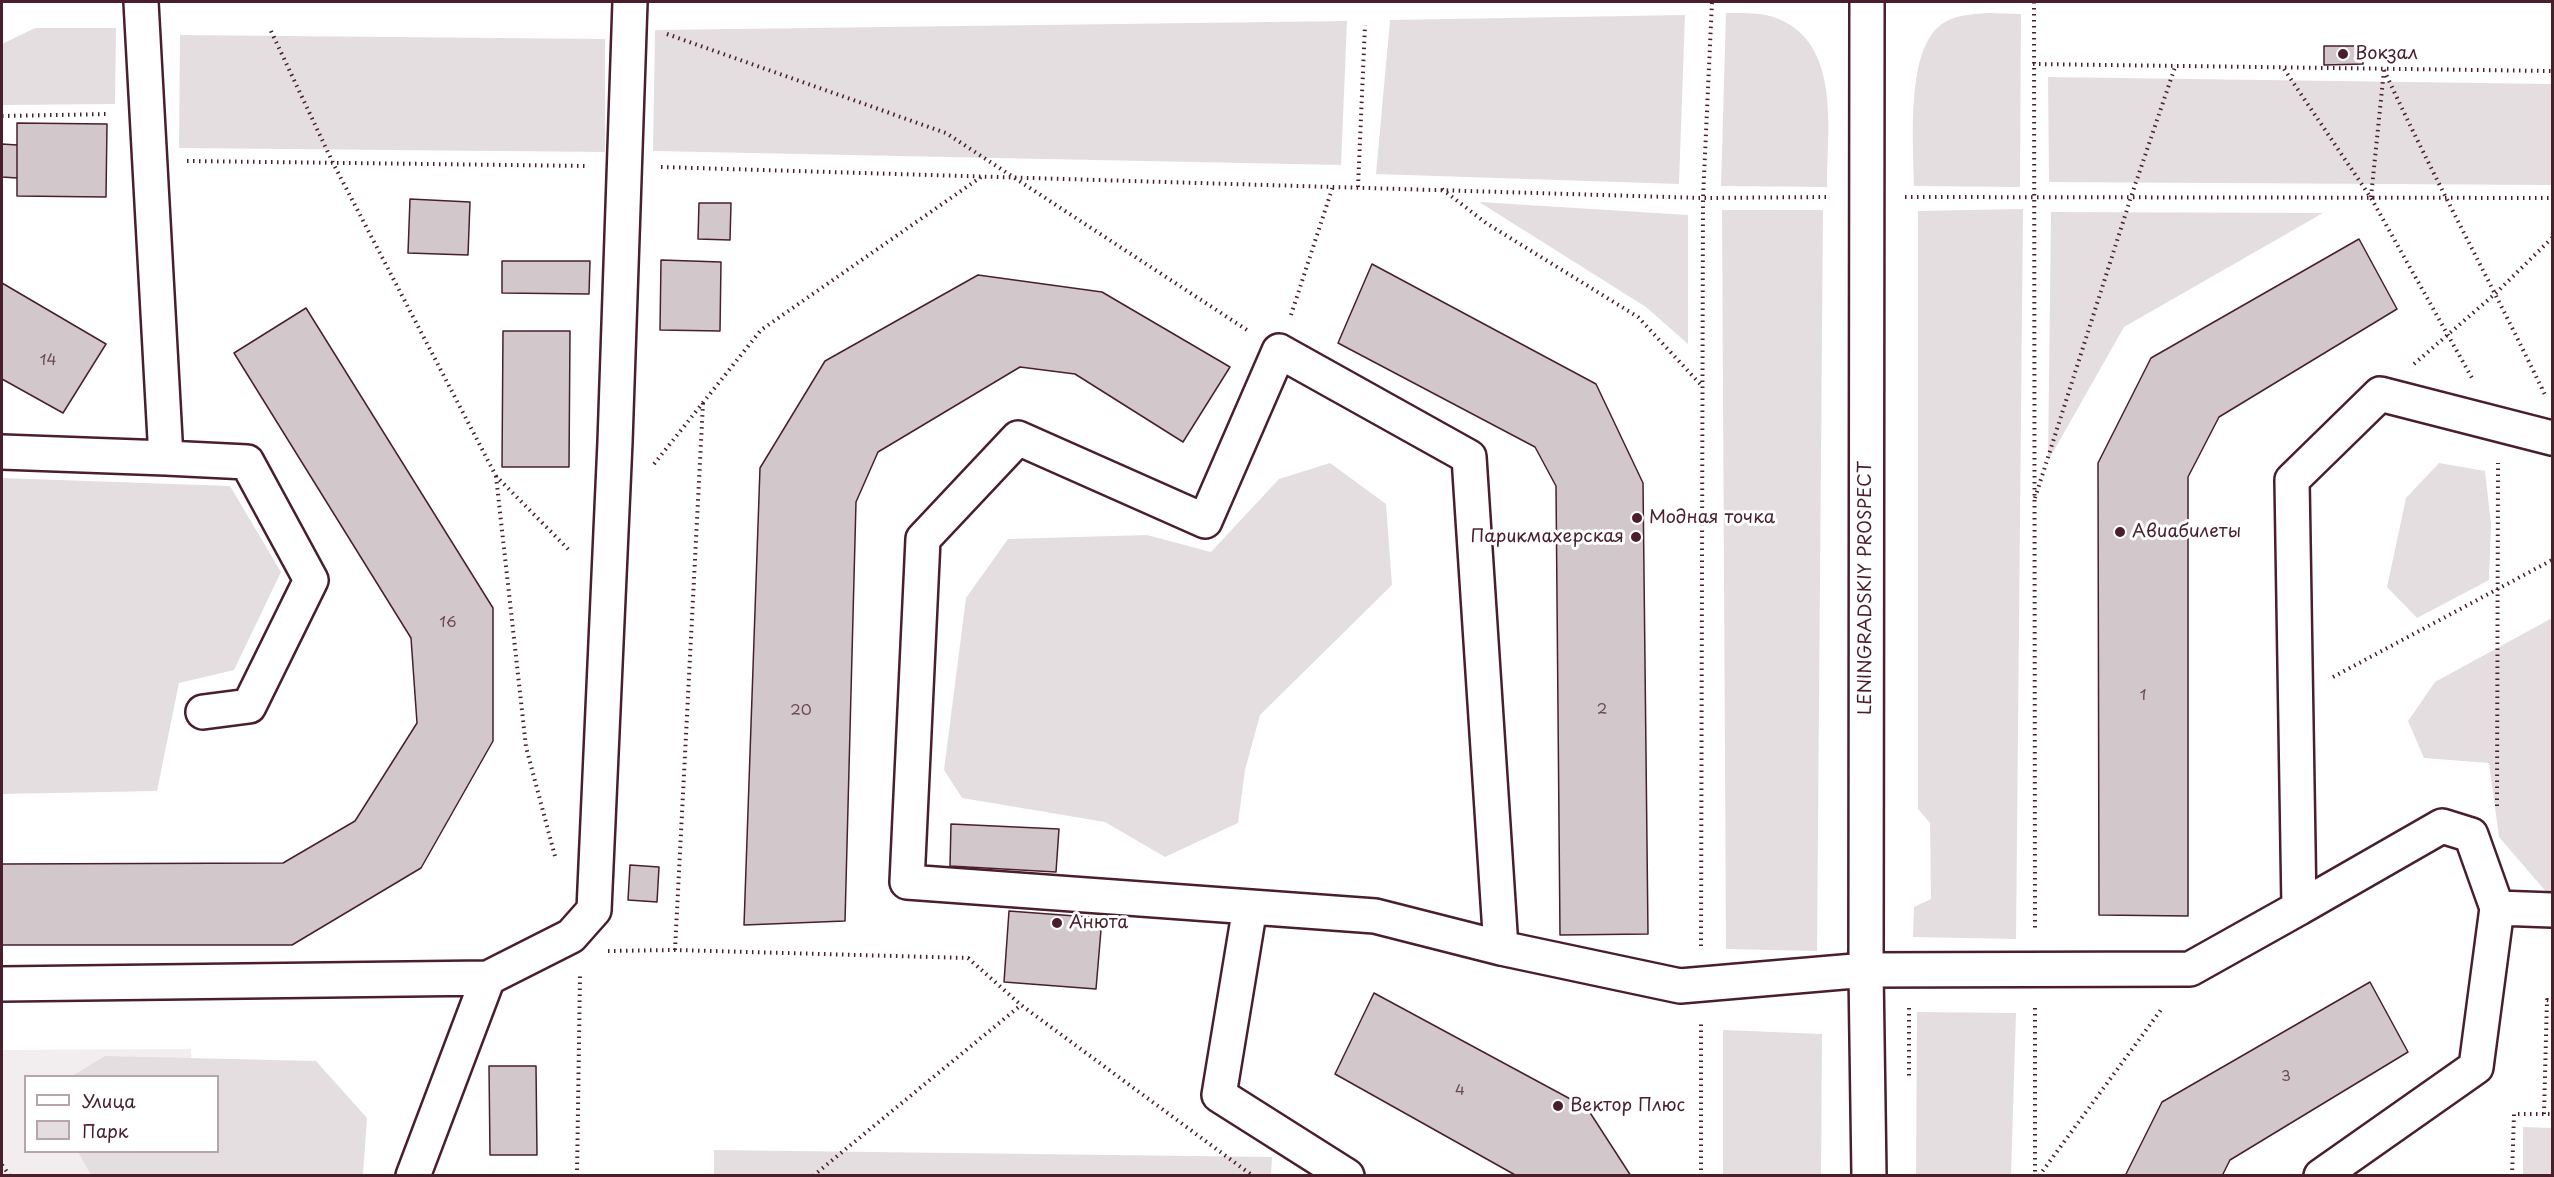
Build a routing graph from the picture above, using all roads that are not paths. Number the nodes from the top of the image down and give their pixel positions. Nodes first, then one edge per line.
1 (141, 2) edge
2 (630, 2) edge
3 (1867, 2) edge
4 (2553, 438) edge
5 (2, 452) edge
6 (166, 458) junction
7 (203, 712) dead end
8 (1250, 907) junction
9 (2299, 908) junction
10 (2497, 908) junction
11 (2553, 910) edge
12 (1501, 948) junction
13 (1866, 970) junction
14 (488, 978) junction
15 (2, 984) edge
16 (413, 1176) edge
17 (1347, 1176) edge
18 (1869, 1176) edge
19 (2320, 1176) edge

1 - 6 street
2 - 14 street
3 - 13 street, LENINGRADSKIY PROSPECT
4 - 9 street
5 - 6 street
6 - 7 street
8 - 12 street
8 - 12 street
8 - 17 street
9 - 10 street
9 - 13 street
10 - 11 street
10 - 19 street
12 - 13 street
13 - 18 street, LENINGRADSKIY PROSPECT
14 - 15 street
14 - 16 street

